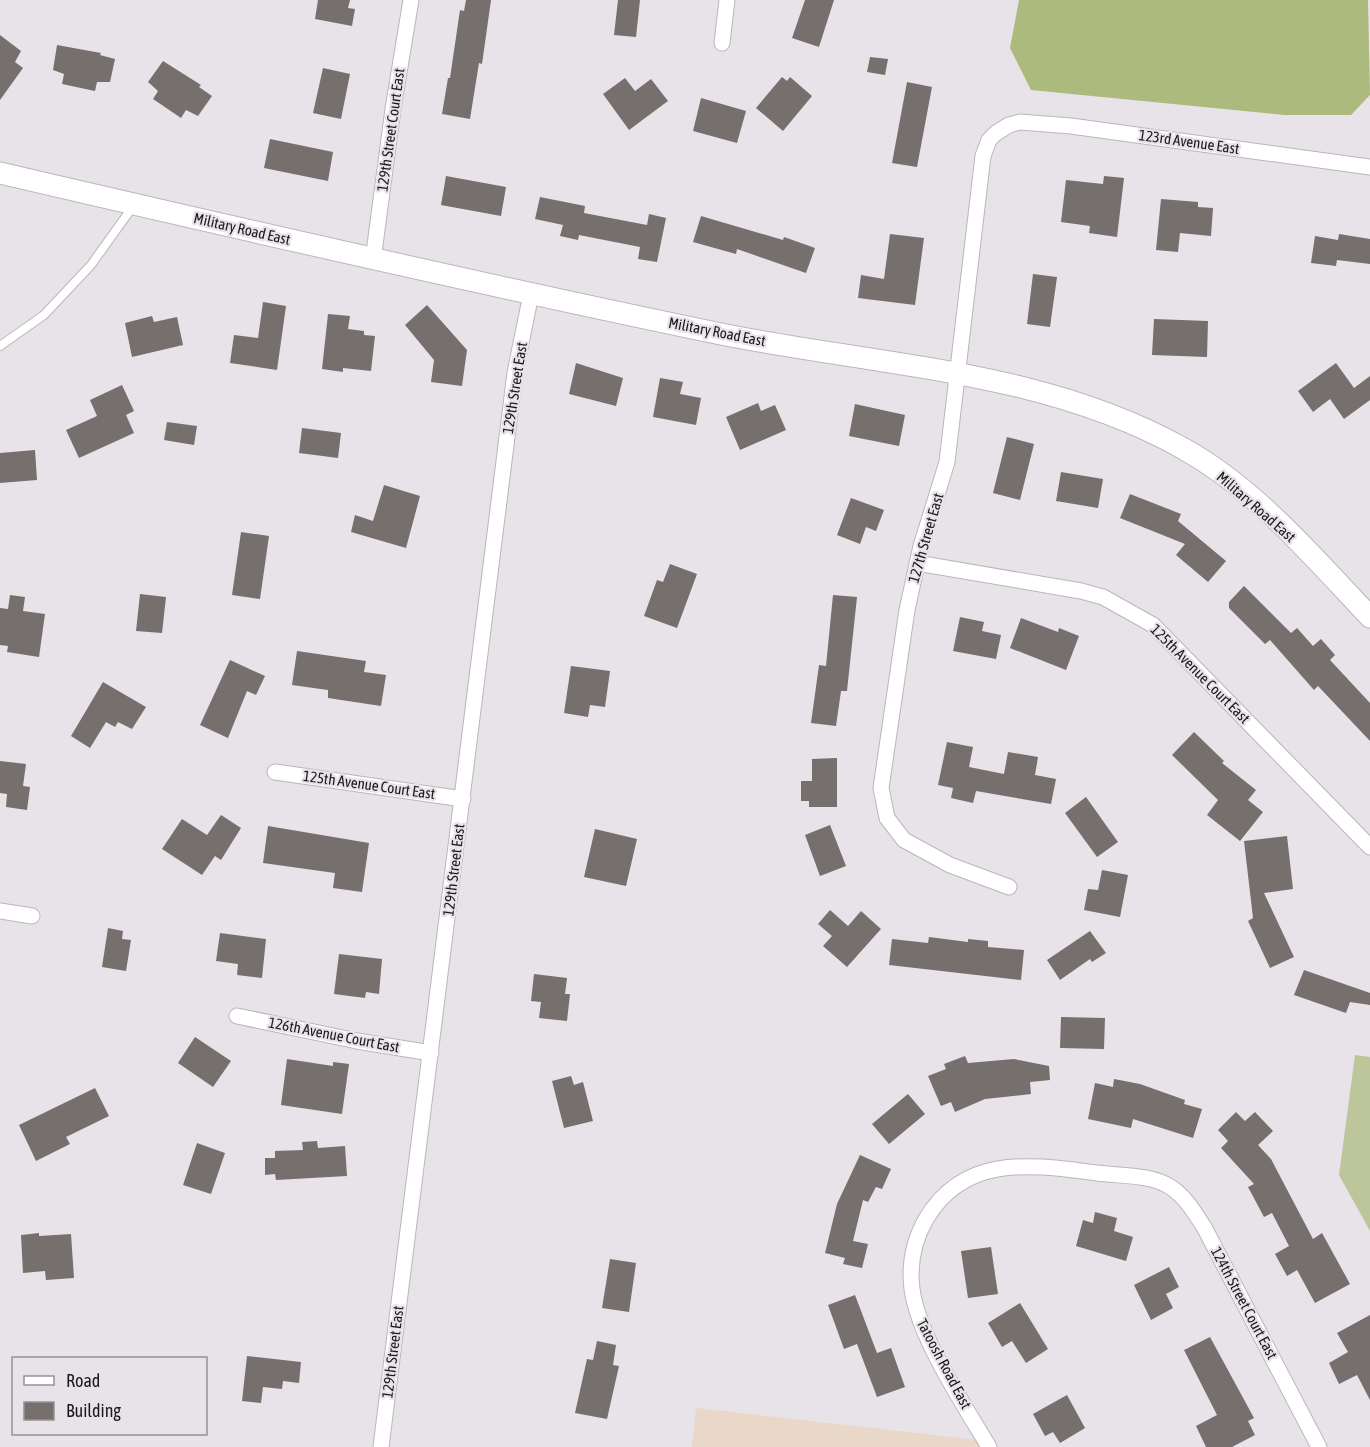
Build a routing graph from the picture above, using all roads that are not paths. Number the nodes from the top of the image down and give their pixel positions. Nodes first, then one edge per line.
1 (411, 0) edge
2 (727, 0) edge
3 (722, 44) dead end
4 (1009, 125) joint
5 (1370, 167) edge
6 (0, 173) edge
7 (135, 204) junction
8 (373, 260) junction
9 (531, 294) junction
10 (0, 346) edge
11 (957, 375) junction
12 (917, 563) junction
13 (1370, 617) edge
14 (275, 772) dead end
15 (463, 799) junction
16 (1370, 847) edge
17 (1009, 887) dead end
18 (0, 911) edge
19 (32, 915) dead end
20 (237, 1016) dead end
21 (431, 1053) junction
22 (1148, 1179) joint
23 (381, 1447) edge
24 (989, 1447) edge
25 (1319, 1447) edge

1 - 8 street, 129th Street Court East
2 - 3 street
4 - 5 street, 123rd Avenue East
4 - 11 street, 127th Street East
6 - 7 main road, Military Road East
7 - 8 main road, Military Road East
7 - 10 lane
8 - 9 main road, Military Road East
9 - 11 main road, Military Road East
9 - 15 street, 129th Street East
11 - 12 street, 127th Street East
11 - 13 main road, Military Road East
12 - 16 street, 125th Avenue Court East
12 - 17 street, 127th Street East
14 - 15 street, 125th Avenue Court East
15 - 21 street, 129th Street East
18 - 19 street
20 - 21 street, 126th Avenue Court East
21 - 23 street, 129th Street East
22 - 24 street, Tatoosh Road East
22 - 25 street, 124th Street Court East

